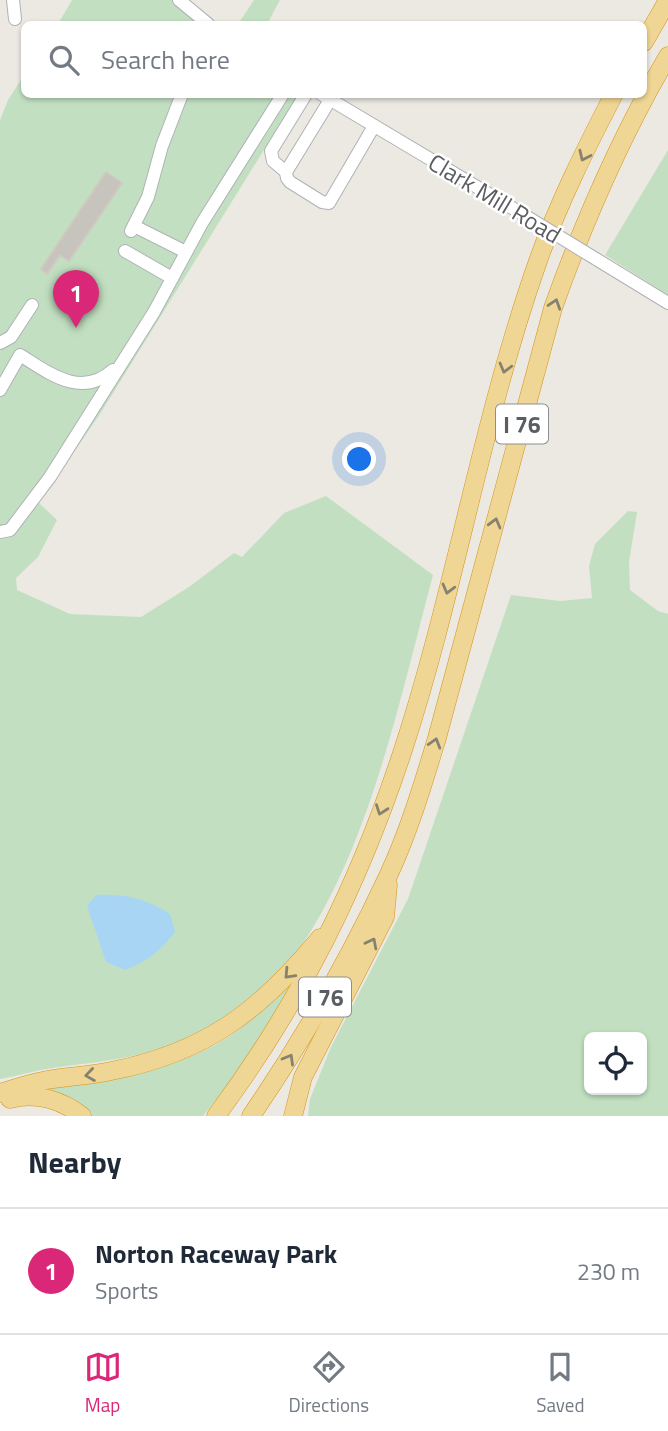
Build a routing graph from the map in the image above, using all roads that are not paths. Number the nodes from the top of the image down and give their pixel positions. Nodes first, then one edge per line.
1 (13, 0) edge
2 (178, 0) edge
3 (668, 0) edge
4 (15, 19) dead end
5 (204, 21) edge
6 (647, 35) edge
7 (668, 56) edge
8 (647, 95) edge
9 (180, 98) edge
10 (280, 98) edge
11 (304, 98) edge
12 (326, 98) edge
13 (328, 98) edge
14 (612, 98) edge
15 (645, 98) edge
16 (298, 108) junction
17 (318, 121) junction
18 (374, 126) junction
19 (286, 172) junction
20 (125, 251) dead end
21 (186, 252) junction
22 (173, 278) junction
23 (666, 297) edge
24 (32, 305) dead end
25 (0, 343) edge
26 (121, 363) junction
27 (0, 390) edge
28 (0, 532) edge
29 (390, 873) junction
30 (345, 901) junction
31 (0, 1093) edge
32 (0, 1101) edge
33 (82, 1116) edge
34 (216, 1116) edge
35 (251, 1116) edge
36 (293, 1116) edge

1 - 4 street
2 - 5 street
3 - 6 highway
8 -> 7 highway, I 76
9 - 21 street
10 - 21 street
11 - 16 street
12 - 17 street
13 - 18 street, Clark Mill Road
14 -> 30 highway, I 76
29 -> 15 highway, I 76
16 - 17 street
16 - 19 street
17 - 19 street
18 - 19 street
18 - 23 street, Clark Mill Road, bridge
20 - 22 street
21 - 22 street
22 - 26 street
24 - 25 street
26 - 27 street
26 - 28 street
35 -> 29 highway, I 76
36 -> 29 highway
30 -> 31 highway
30 - 34 highway, I 76
32 - 33 highway

